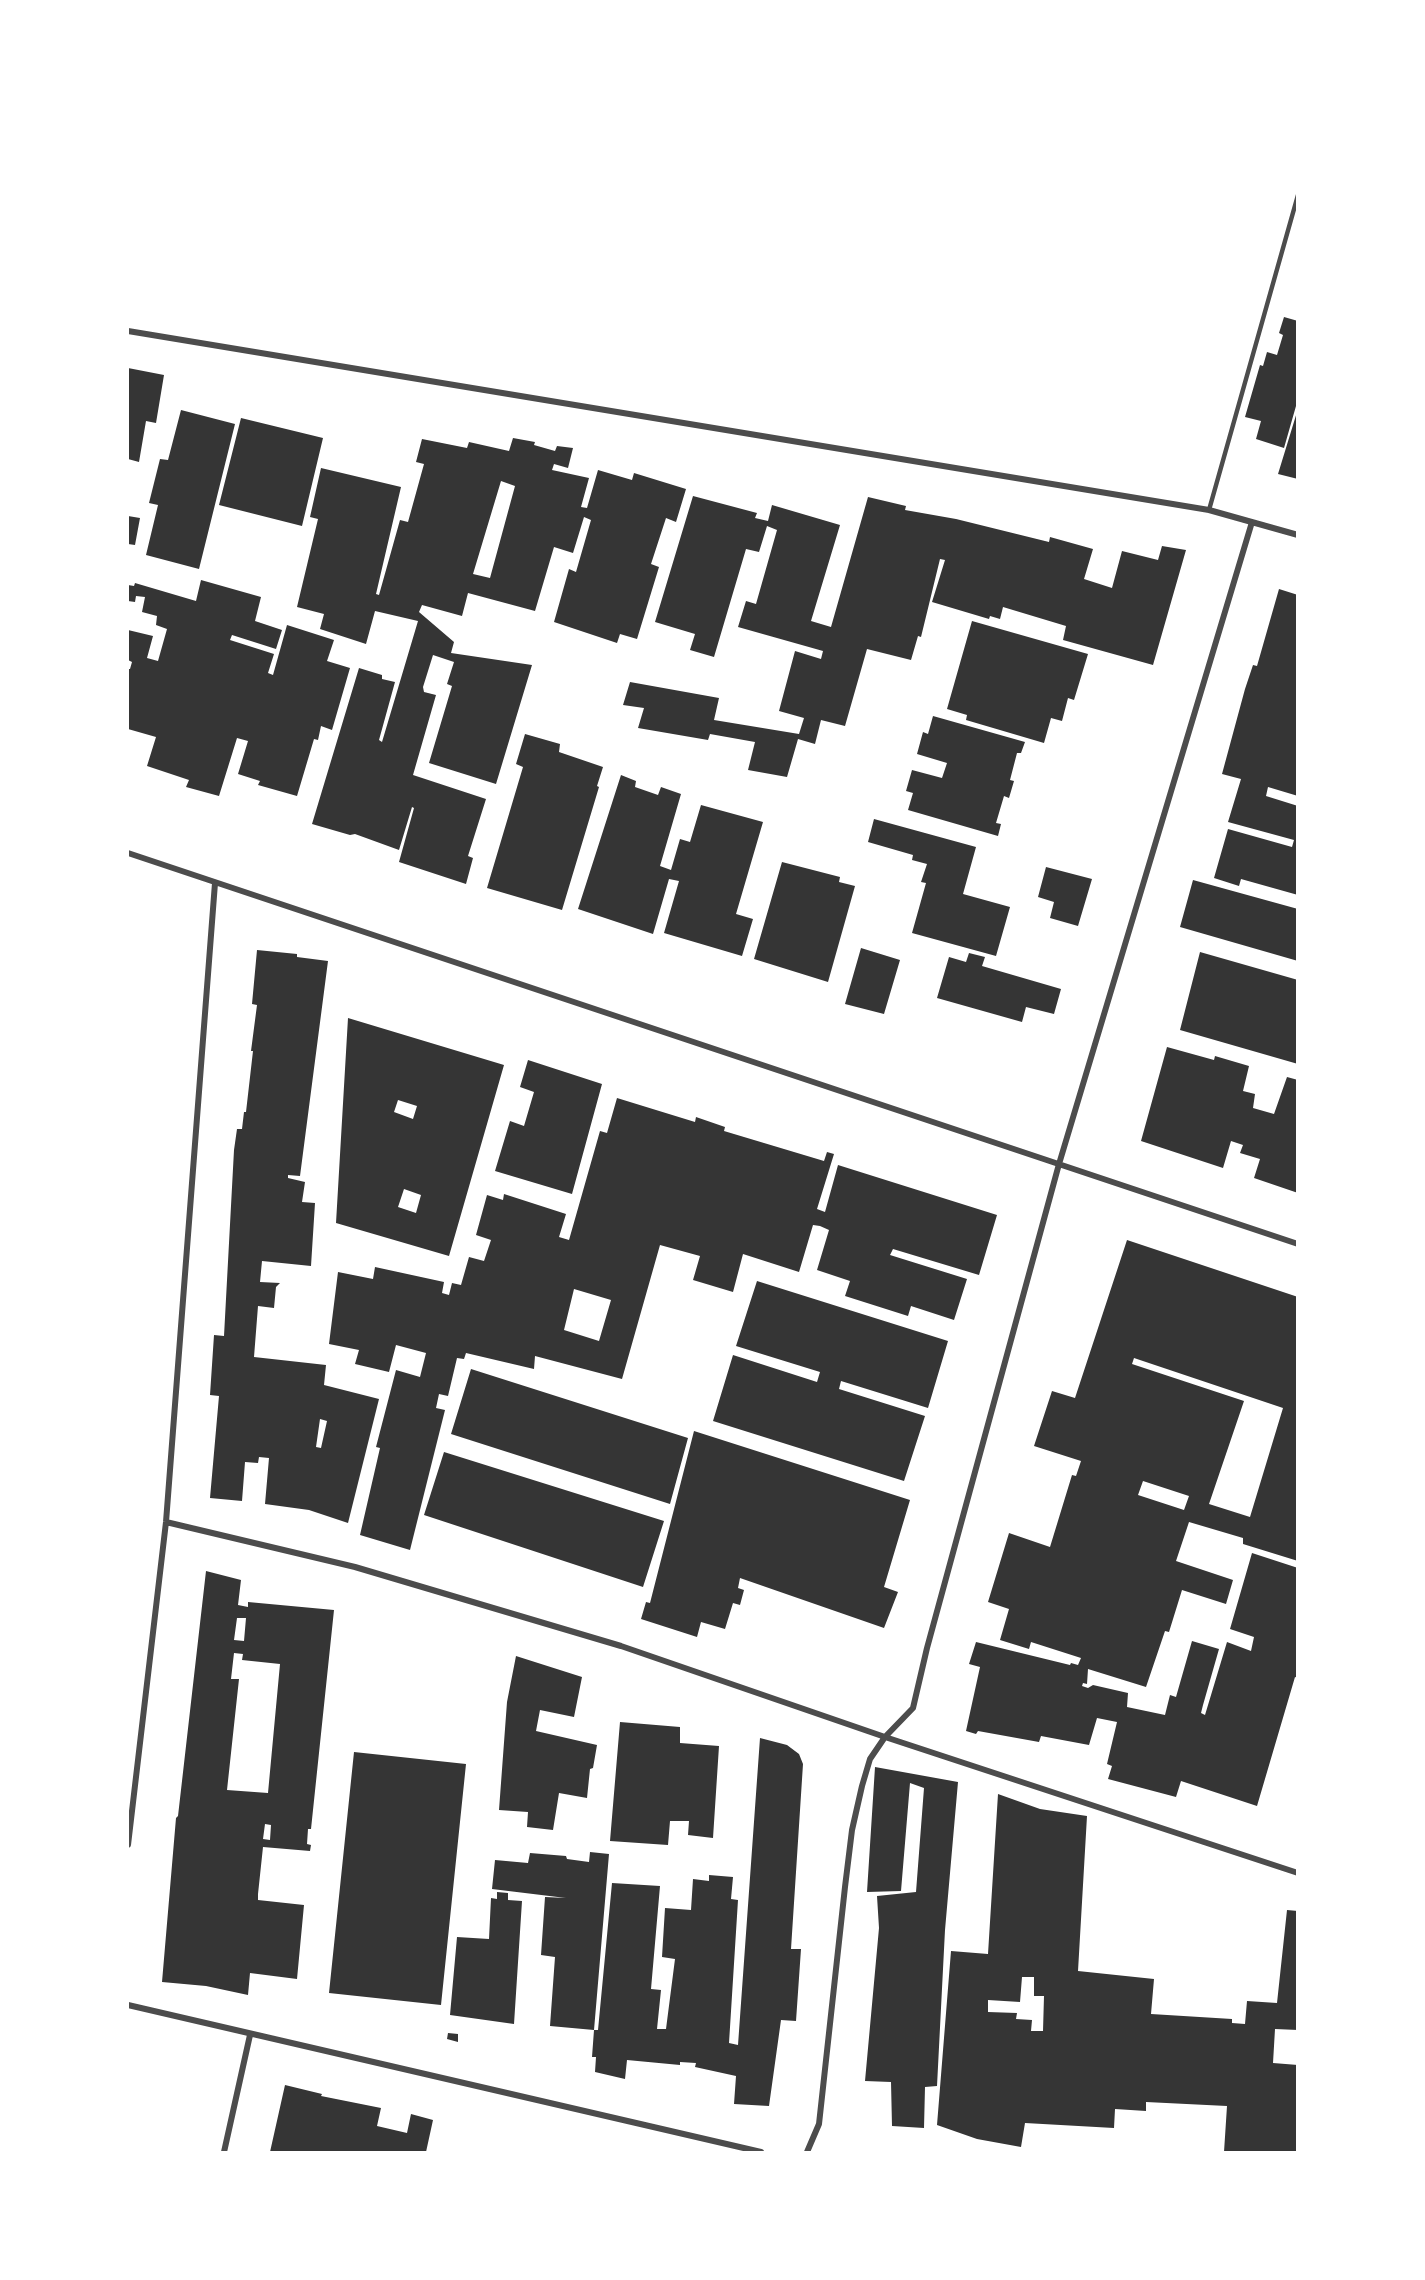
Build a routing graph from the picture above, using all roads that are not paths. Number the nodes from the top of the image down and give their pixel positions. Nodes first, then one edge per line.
1 (1298, 195) edge
2 (128, 331) edge
3 (1209, 510) junction
4 (1252, 522) junction
5 (1298, 536) edge
6 (128, 853) edge
7 (215, 883) junction
8 (1059, 1164) junction
9 (1298, 1244) edge
10 (166, 1522) junction
11 (885, 1737) junction
12 (128, 1845) edge
13 (1298, 1873) edge
14 (128, 2005) edge
15 (250, 2035) junction
16 (224, 2152) edge
17 (761, 2152) edge
18 (807, 2152) edge

1 - 3 lane
2 - 3 street
3 - 4 street
4 - 5 street
4 - 8 street
6 - 7 street
7 - 8 street
7 - 10 street
8 - 9 street
8 - 11 street
10 - 11 street
10 - 12 street
11 - 13 street
11 - 18 street
14 - 15 street
15 - 16 street
15 - 17 street

